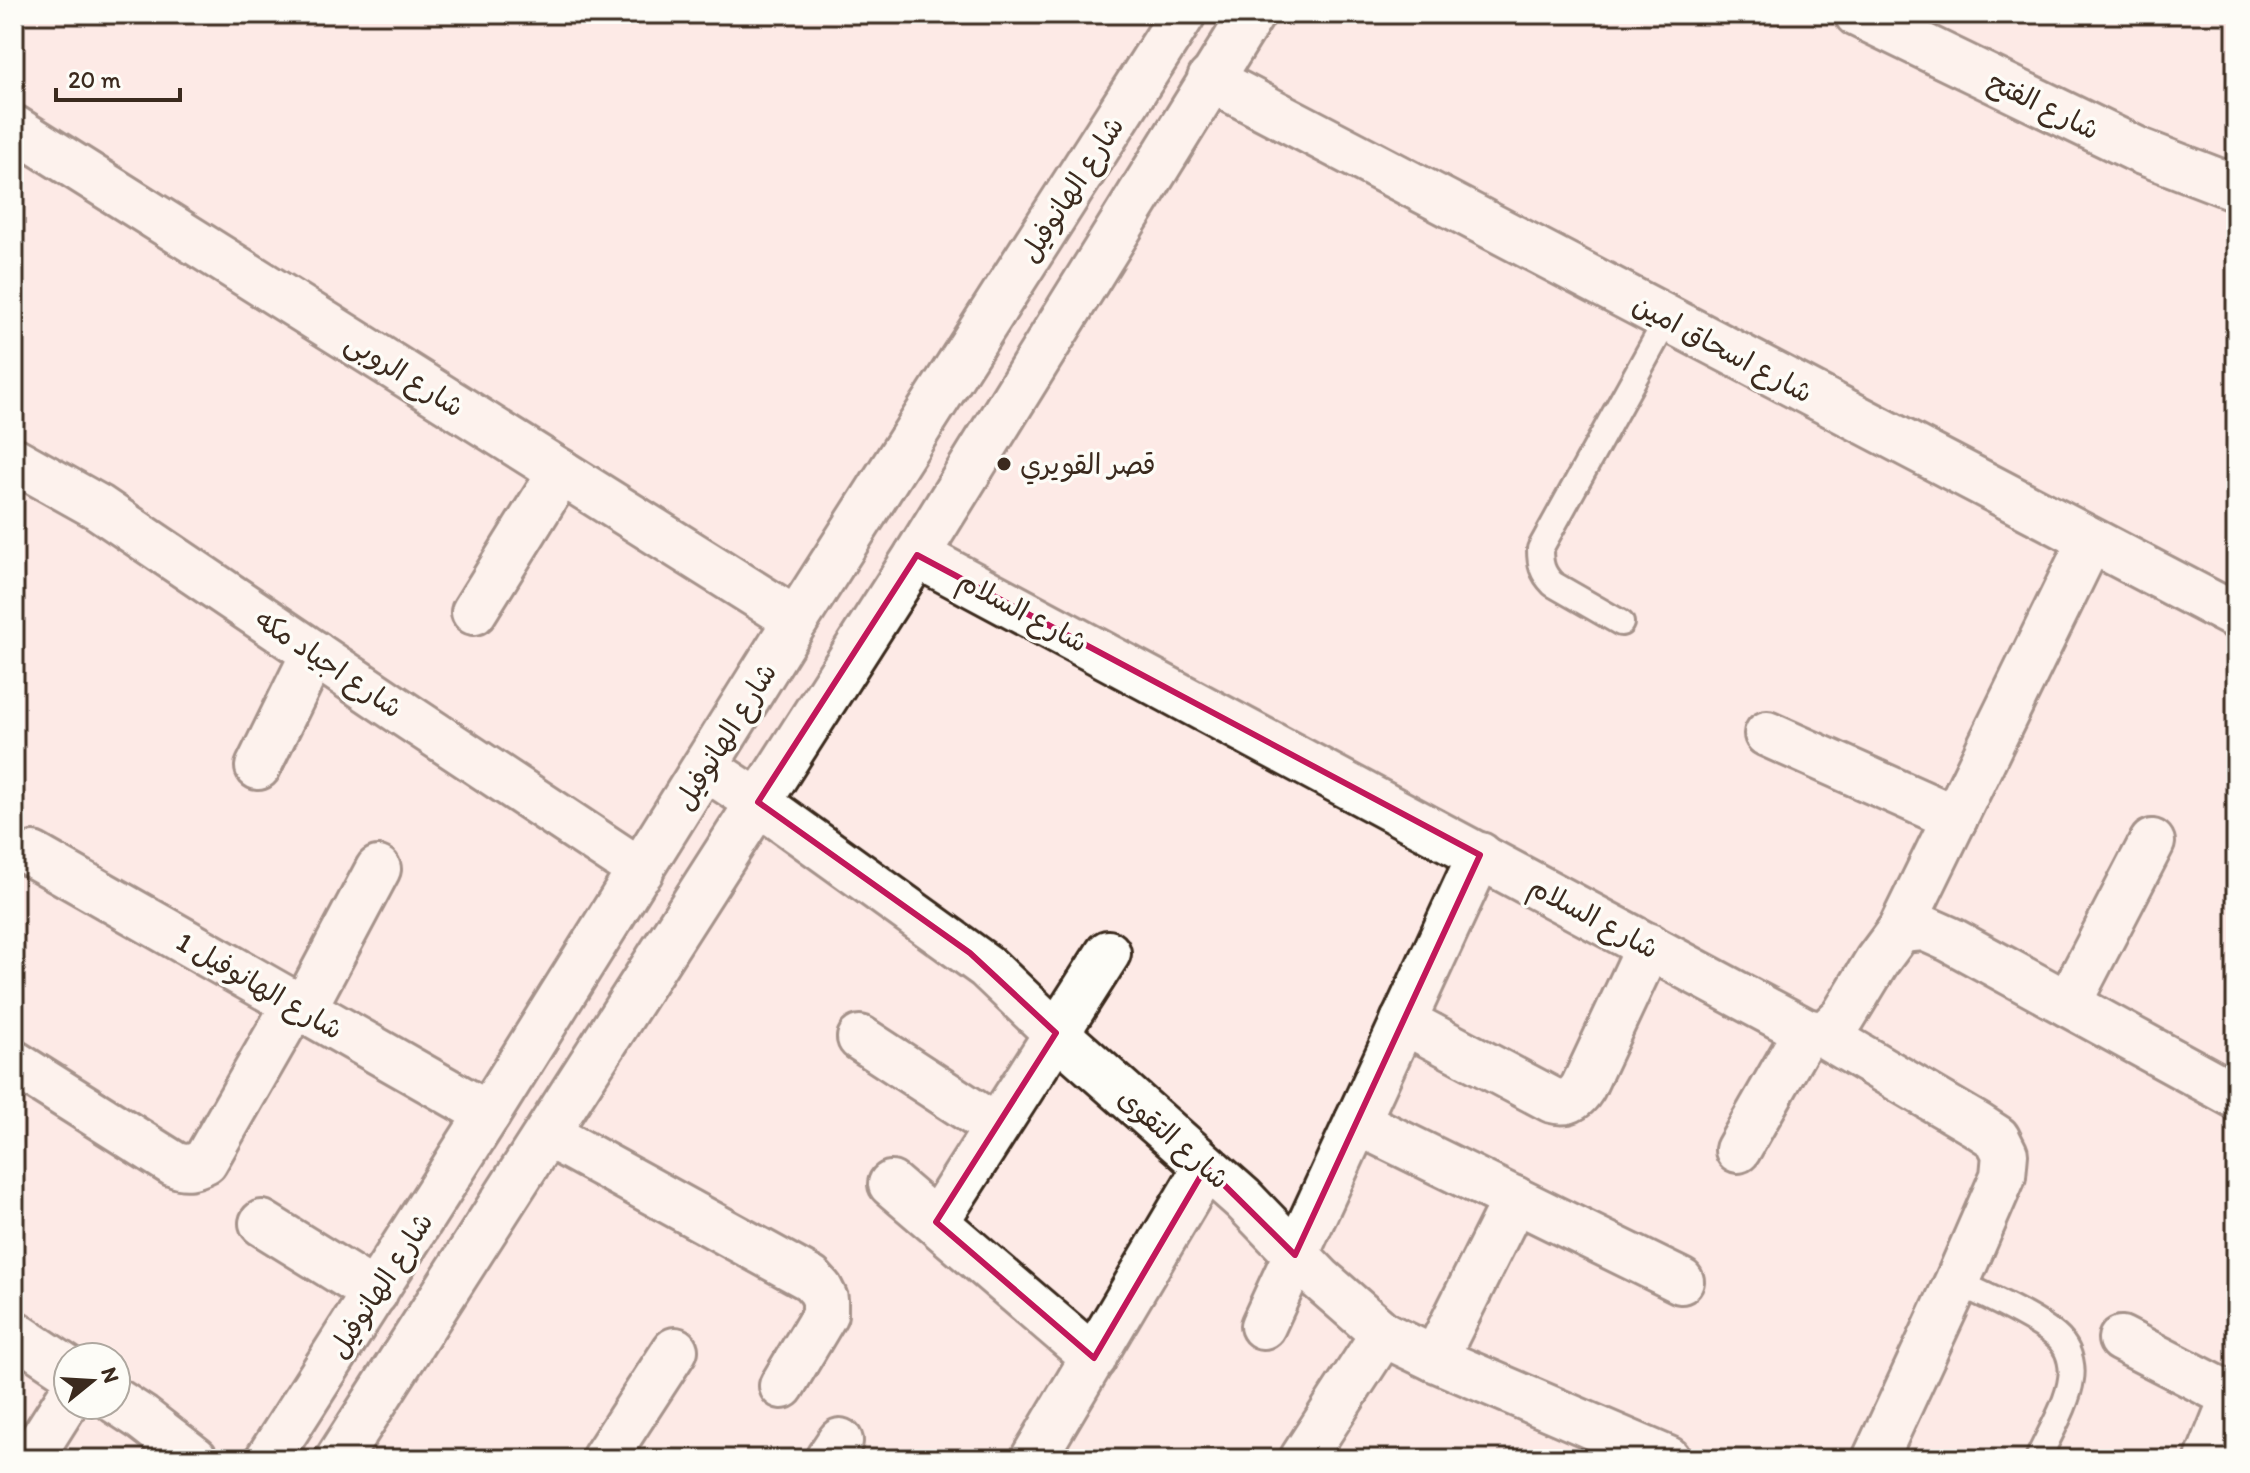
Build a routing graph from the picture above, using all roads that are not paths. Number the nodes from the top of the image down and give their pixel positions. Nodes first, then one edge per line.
1 (1183, 14) edge
2 (1252, 14) edge
3 (1857, 14) edge
4 (1210, 79) junction
5 (14, 128) edge
6 (2236, 188) edge
7 (1667, 319) junction
8 (14, 460) edge
9 (561, 472) junction
10 (2090, 541) junction
11 (917, 555) junction
12 (474, 612) dead end
13 (2236, 616) edge
14 (796, 620) junction
15 (1621, 623) dead end
16 (314, 653) junction
17 (1767, 734) dead end
18 (258, 767) dead end
19 (706, 768) junction
20 (758, 802) junction
21 (1955, 818) junction
22 (2152, 842) dead end
23 (33, 855) dead end
24 (1480, 855) junction
25 (378, 869) dead end
26 (641, 871) junction
27 (1900, 930) junction
28 (1649, 946) junction
29 (1108, 953) dead end
30 (2068, 1004) junction
31 (299, 1007) junction
32 (1403, 1021) junction
33 (1056, 1033) junction
34 (1815, 1033) junction
35 (860, 1038) dead end
36 (14, 1063) edge
37 (2236, 1096) edge
38 (488, 1114) junction
39 (1357, 1122) junction
40 (996, 1127) junction
41 (547, 1134) junction
42 (1738, 1150) dead end
43 (1206, 1167) junction
44 (891, 1184) dead end
45 (1515, 1199) junction
46 (936, 1222) junction
47 (262, 1223) dead end
48 (1295, 1255) junction
49 (1681, 1281) dead end
50 (1957, 1282) junction
51 (375, 1293) junction
52 (1263, 1326) dead end
53 (14, 1333) edge
54 (1383, 1334) junction
55 (2121, 1339) dead end
56 (675, 1350) dead end
57 (52, 1358) edge
58 (1094, 1358) junction
59 (1435, 1359) junction
60 (782, 1386) dead end
61 (2234, 1397) edge
62 (132, 1411) edge
63 (54, 1421) edge
64 (30, 1459) edge
65 (195, 1459) edge
66 (268, 1459) edge
67 (338, 1459) edge
68 (604, 1459) edge
69 (1033, 1459) edge
70 (1302, 1459) edge
71 (1668, 1459) edge
72 (1875, 1459) edge
73 (2038, 1459) edge
74 (2208, 1459) edge

1 - 14 street, شارع الهانوفيل
2 - 4 street, شارع الهانوفيل
3 - 6 street, شارع الفتح
4 - 7 street, شارع اسحاق امين
4 - 11 street, شارع الهانوفيل
5 - 9 street, شارع الروبى
7 - 10 street, شارع اسحاق امين
7 - 15 lane
8 - 16 street, شارع اجياد مكه
9 - 12 street
9 - 14 street, شارع الروبى
10 - 13 street, شارع اسحاق امين
10 - 21 street
11 - 20 street, شارع الهانوفيل
11 - 24 street, شارع السلام
14 - 19 street, شارع الهانوفيل
16 - 18 street
16 - 26 street, شارع اجياد مكه
17 - 21 street
19 - 20 street, شارع التقوى
19 - 26 street, شارع الهانوفيل
20 - 33 street, شارع التقوى
20 - 41 street, شارع الهانوفيل
21 - 27 street
22 - 30 street
23 - 31 street, شارع الهانوفيل 1
24 - 28 street, شارع السلام
24 - 32 street
25 - 31 street
26 - 38 street, شارع الهانوفيل
27 - 30 street
27 - 34 street
28 - 32 street
28 - 34 street, شارع السلام
29 - 33 street
30 - 37 street
31 - 36 street
31 - 38 street, شارع الهانوفيل 1
32 - 39 street
33 - 40 street
33 - 43 street, شارع التقوى
34 - 42 street
34 - 50 street, شارع السلام
35 - 40 street
38 - 51 street, شارع الهانوفيل
39 - 45 street
39 - 48 street
40 - 46 street
41 - 60 street
41 - 67 street, شارع الهانوفيل
43 - 48 street, شارع التقوى
43 - 58 street
44 - 46 street
45 - 49 street
45 - 59 street
46 - 58 street
47 - 51 street
48 - 52 street
48 - 54 street, شارع التقوى
50 - 72 street
50 - 73 lane
51 - 66 street, شارع الهانوفيل
53 - 57 street
54 - 59 street, شارع التقوى
54 - 70 street
55 - 61 street
56 - 68 street
58 - 69 street
59 - 71 street, شارع التقوى
61 - 74 street
62 - 65 street
63 - 64 street

